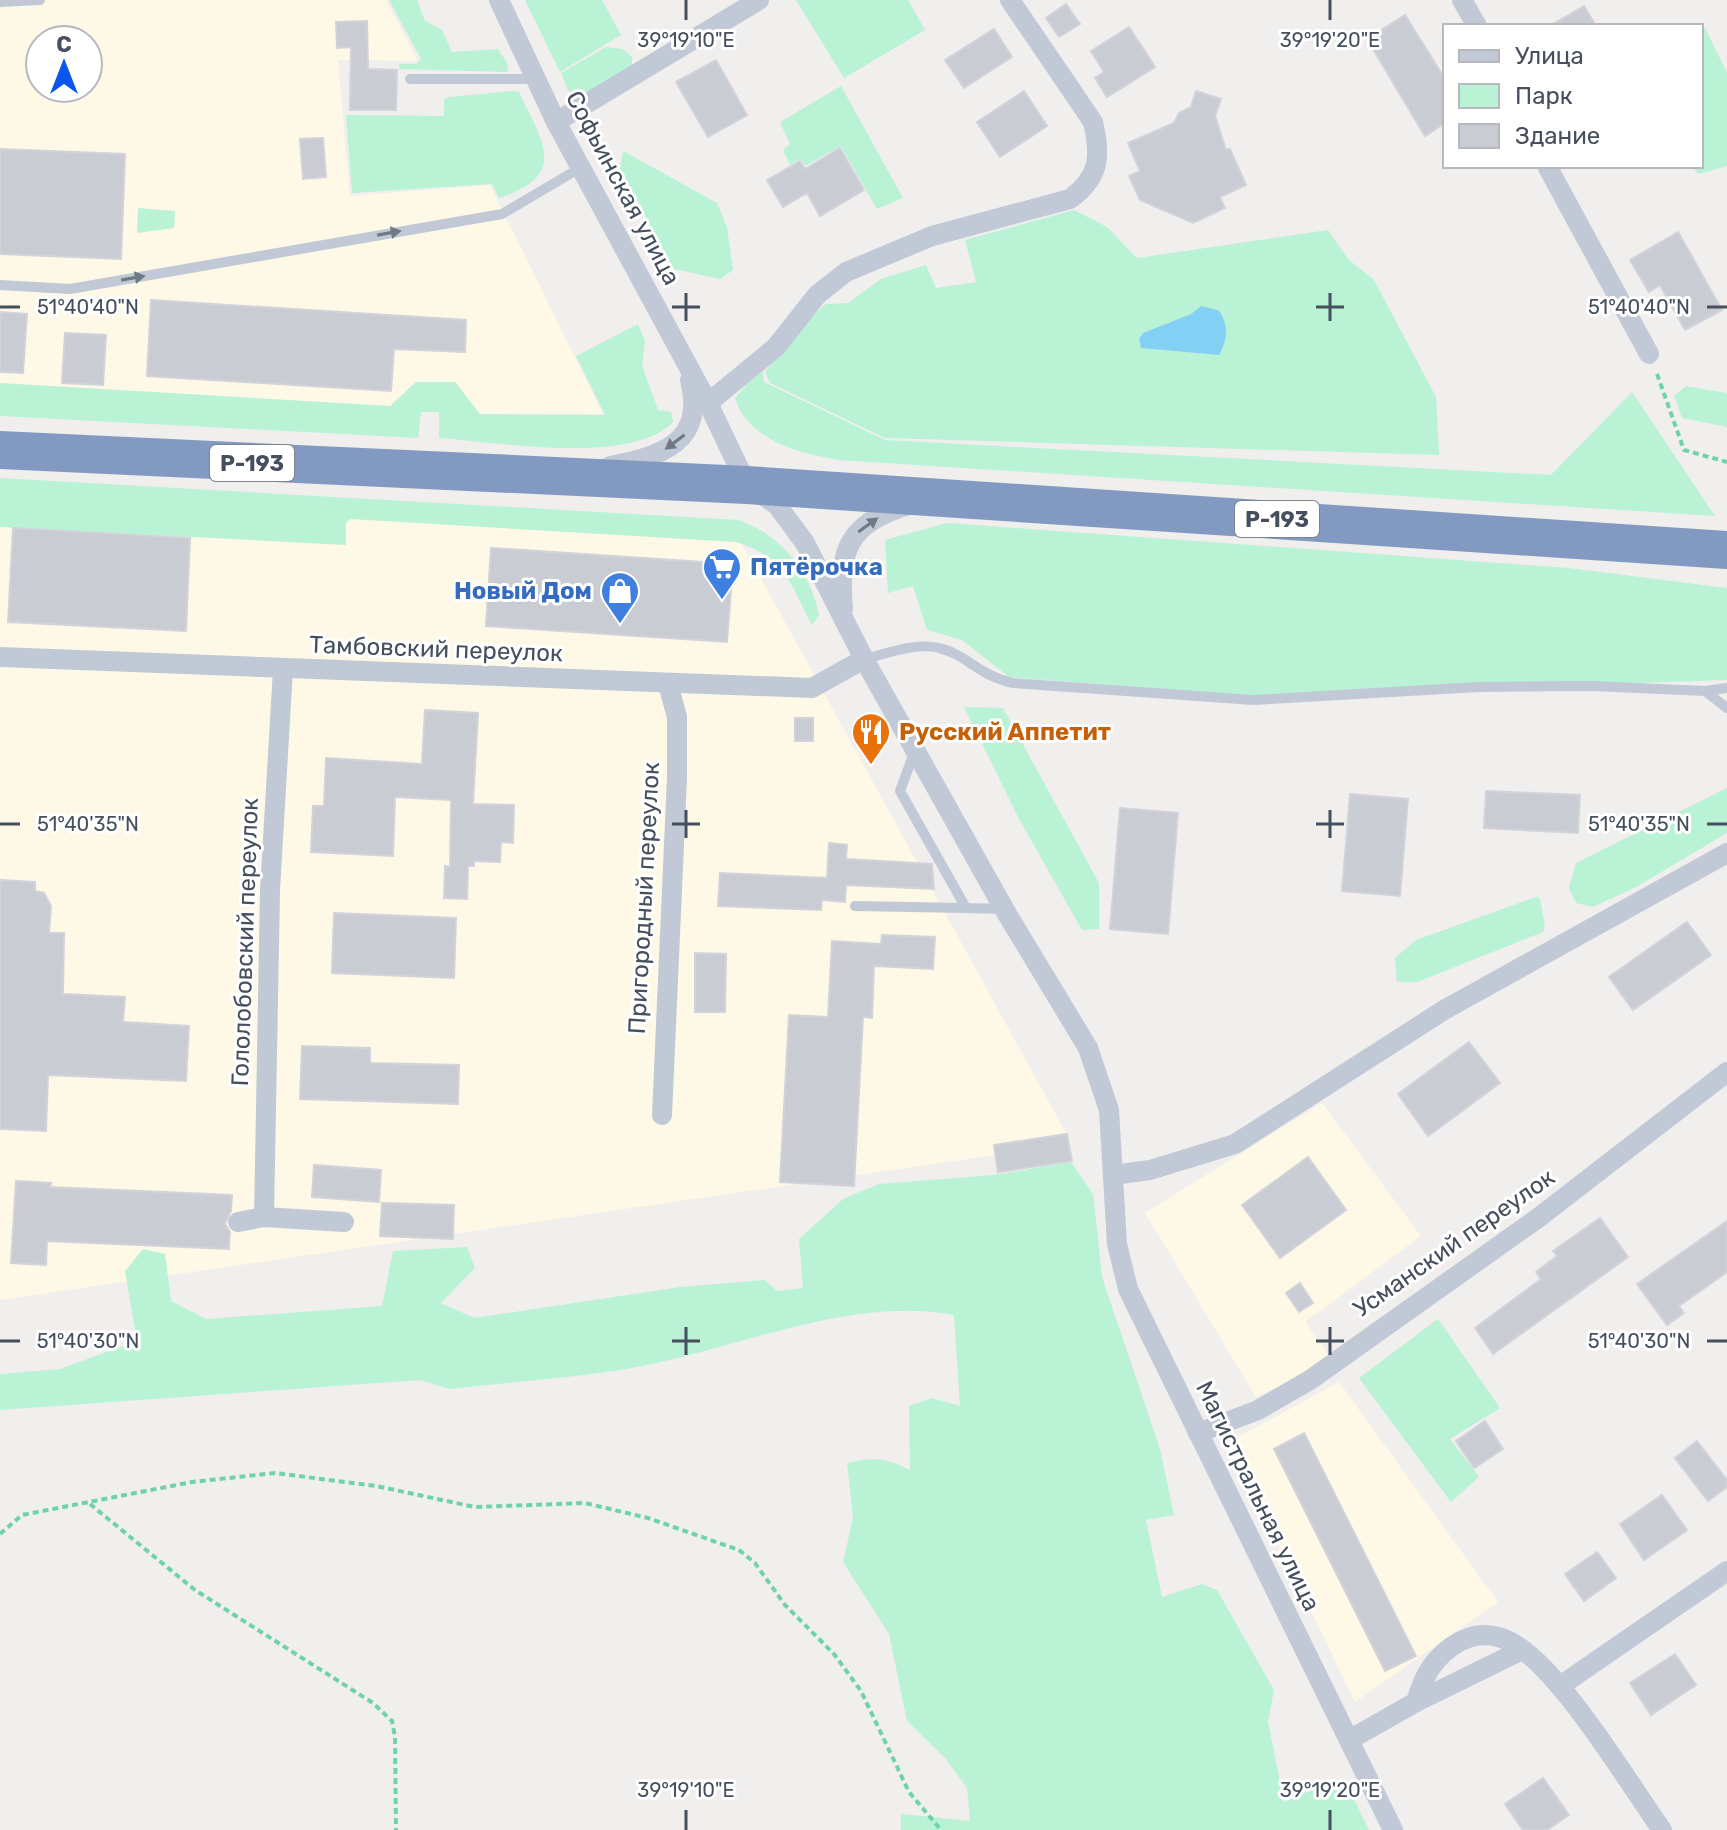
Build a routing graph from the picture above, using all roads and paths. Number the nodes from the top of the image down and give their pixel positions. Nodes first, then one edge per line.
1 (40, 0) edge
2 (499, 0) edge
3 (759, 0) edge
4 (1010, 0) edge
5 (1462, 0) edge
6 (0, 2) edge
7 (1476, 24) edge
8 (410, 79) dead end
9 (539, 79) junction
10 (556, 122) junction
11 (580, 168) junction
12 (1548, 168) edge
13 (0, 285) edge
14 (678, 346) junction
15 (1649, 354) joint
16 (708, 403) junction
17 (0, 450) edge
18 (1727, 462) edge
19 (562, 476) junction
20 (747, 485) junction
21 (964, 498) junction
22 (1727, 550) edge
23 (844, 621) junction
24 (0, 657) edge
25 (864, 659) junction
26 (283, 669) junction
27 (668, 684) junction
28 (1727, 688) edge
29 (1705, 691) junction
30 (1727, 708) edge
31 (915, 751) junction
32 (1727, 853) edge
33 (855, 906) dead end
34 (966, 908) junction
35 (1004, 909) junction
36 (1727, 1072) edge
37 (662, 1115) dead end
38 (1113, 1175) junction
39 (264, 1217) junction
40 (238, 1222) dead end
41 (344, 1222) dead end
42 (1198, 1433) junction
43 (89, 1503) junction
44 (0, 1534) edge
45 (1727, 1571) edge
46 (1522, 1650) junction
47 (1560, 1686) junction
48 (1416, 1702) junction
49 (1349, 1740) junction
50 (396, 1830) edge
51 (941, 1830) edge
52 (1393, 1830) edge
53 (1662, 1830) edge

1 - 6 lane
2 - 9 street, Софьинская улица
3 - 10 street
4 - 16 street
5 - 7 street
8 - 9 lane
9 - 10 street, Софьинская улица
10 - 11 street, Софьинская улица
13 -> 11 lane
11 - 14 street, Софьинская улица
12 - 15 street
14 - 16 street, Софьинская улица
14 -> 19 street
15 - 18 path
16 - 20 street, Софьинская улица
17 - 19 highway, Р-193
19 - 20 highway, Р-193
20 - 21 highway, Р-193
20 - 23 street, Магистральная улица
21 - 22 highway, Р-193
23 -> 21 street
23 - 25 street, Магистральная улица
24 - 26 street, Тамбовский переулок
25 - 27 street, Тамбовский переулок
25 - 29 lane
25 - 31 street, Магистральная улица
26 - 27 street, Тамбовский переулок
26 - 39 street, Гололобовский переулок
27 - 37 street, Пригородный переулок
28 - 29 lane
29 - 30 lane
31 - 34 lane
31 - 35 street, Магистральная улица
32 - 38 street
33 - 34 lane
34 - 35 lane
35 - 38 street, Магистральная улица
36 - 42 street, Усманский переулок
38 - 42 street, Магистральная улица
39 - 40 street
39 - 41 street
42 - 49 street, Магистральная улица
43 - 44 path
43 - 50 path
43 - 51 path
45 - 47 street
46 - 47 street
46 - 48 street
46 - 48 street
47 - 53 street
48 - 49 street
49 - 52 street, Магистральная улица

